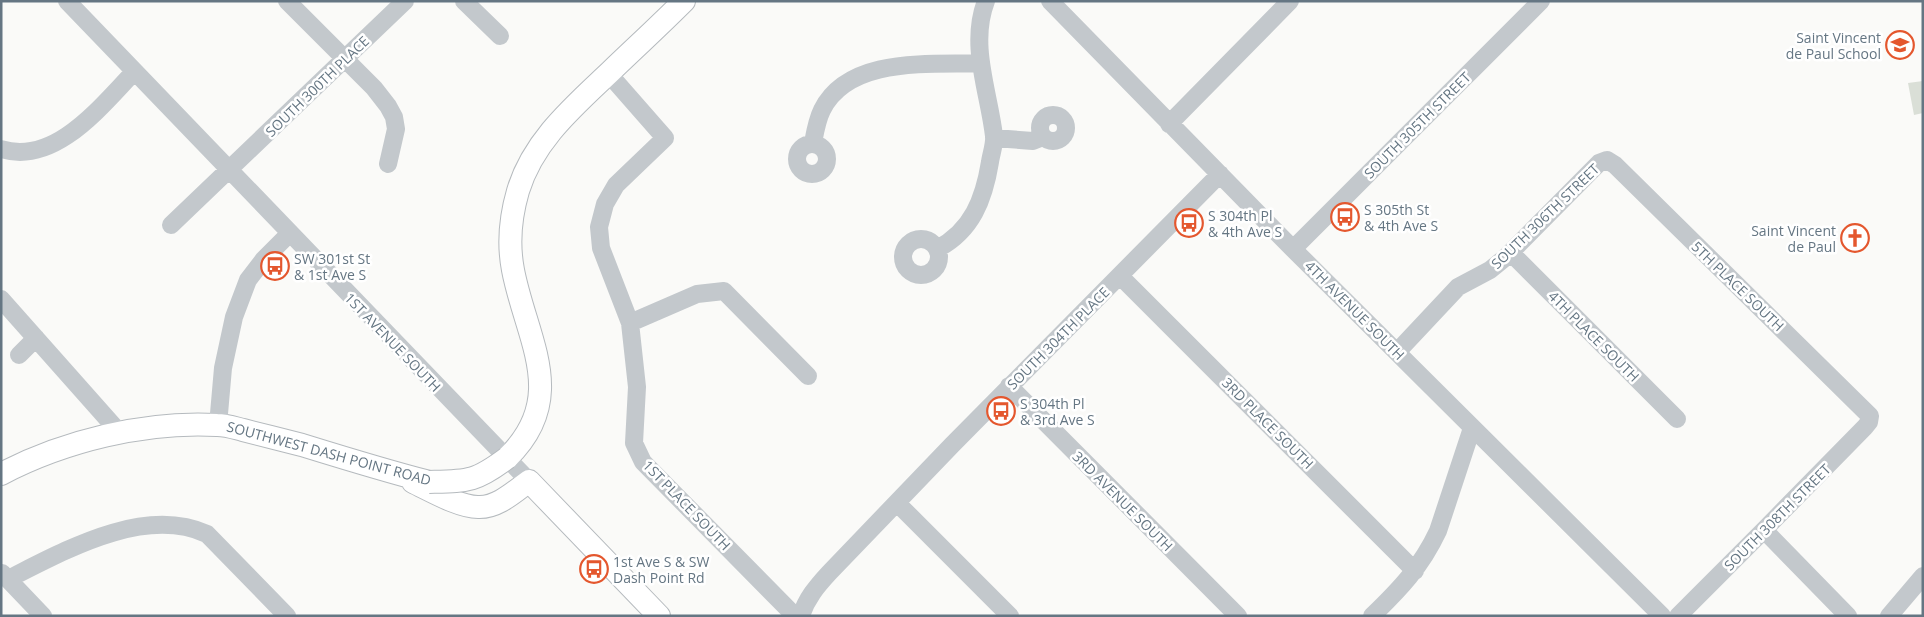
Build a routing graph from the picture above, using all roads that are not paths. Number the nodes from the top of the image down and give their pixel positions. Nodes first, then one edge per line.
1 (67, 1) edge
2 (286, 1) edge
3 (405, 1) edge
4 (464, 1) edge
5 (684, 1) edge
6 (986, 1) edge
7 (1050, 1) edge
8 (1290, 1) edge
9 (1541, 1) edge
10 (500, 36) dead end
11 (345, 60) junction
12 (981, 63) junction
13 (134, 72) junction
14 (608, 74) junction
15 (1169, 124) junction
16 (1043, 137) dead end
17 (994, 138) junction
18 (814, 143) dead end
19 (1, 150) edge
20 (1605, 160) joint
21 (388, 164) dead end
22 (229, 170) junction
23 (1220, 174) junction
24 (171, 225) dead end
25 (289, 234) junction
26 (937, 249) dead end
27 (1293, 249) junction
28 (1511, 253) junction
29 (1120, 276) junction
30 (1, 299) edge
31 (630, 324) junction
32 (36, 338) junction
33 (1397, 352) junction
34 (19, 355) dead end
35 (808, 376) dead end
36 (1009, 386) junction
37 (1870, 414) joint
38 (1677, 419) dead end
39 (218, 425) junction
40 (1472, 428) junction
41 (119, 432) junction
42 (394, 473) junction
43 (1, 474) edge
44 (529, 481) junction
45 (897, 503) junction
46 (1764, 530) junction
47 (1415, 571) junction
48 (5, 576) edge
49 (1923, 576) edge
50 (43, 616) edge
51 (287, 616) edge
52 (659, 616) edge
53 (795, 616) edge
54 (801, 616) edge
55 (1010, 616) edge
56 (1238, 616) edge
57 (1372, 616) edge
58 (1662, 616) edge
59 (1678, 616) edge
60 (1848, 616) edge
61 (1889, 616) edge

1 - 13 street, 1ST AVENUE SOUTH
2 - 11 street
3 - 11 street, SOUTH 300TH PLACE
4 - 10 street
5 - 14 main road, SOUTHWEST DASH POINT ROAD
6 - 12 street
7 - 15 street, 4TH AVENUE SOUTH
8 - 15 street
9 - 27 street, SOUTH 305TH STREET
11 - 21 street
11 - 22 street, SOUTH 300TH PLACE
12 - 17 street
12 - 18 street
13 - 19 street
13 - 22 street, 1ST AVENUE SOUTH
14 - 31 street, 1ST PLACE SOUTH
14 - 42 main road, SOUTHWEST DASH POINT ROAD, bridge
15 - 23 street, 4TH AVENUE SOUTH
16 - 17 street
17 - 26 street
20 - 28 street, SOUTH 306TH STREET
20 - 37 street, 5TH PLACE SOUTH
22 - 24 street, SOUTH 300TH PLACE
22 - 25 street, 1ST AVENUE SOUTH
23 - 27 street, 4TH AVENUE SOUTH
23 - 29 street, SOUTH 304TH PLACE
25 - 39 street
25 - 44 street, 1ST AVENUE SOUTH
27 - 33 street, 4TH AVENUE SOUTH
28 - 33 street, SOUTH 306TH STREET
28 - 38 street, 4TH PLACE SOUTH
29 - 36 street, SOUTH 304TH PLACE
29 - 47 street, 3RD PLACE SOUTH
30 - 32 street
31 - 35 street
31 - 53 street, 1ST PLACE SOUTH
32 - 34 street
32 - 41 street
33 - 40 street, 4TH AVENUE SOUTH
36 - 45 street, SOUTH 304TH PLACE
36 - 56 street, 3RD AVENUE SOUTH
37 - 46 street, SOUTH 308TH STREET
39 - 41 main road, SOUTHWEST DASH POINT ROAD
39 - 42 main road, SOUTHWEST DASH POINT ROAD
40 - 47 street
40 - 58 street, 4TH AVENUE SOUTH
41 - 43 main road, SOUTHWEST DASH POINT ROAD
42 - 44 main road
44 - 52 main road, 1ST AVENUE SOUTH
45 - 54 street, SOUTH 304TH PLACE
45 - 55 street
46 - 59 street, SOUTH 308TH STREET
46 - 60 street
47 - 57 street
48 - 50 street
48 - 51 street
49 - 61 street

